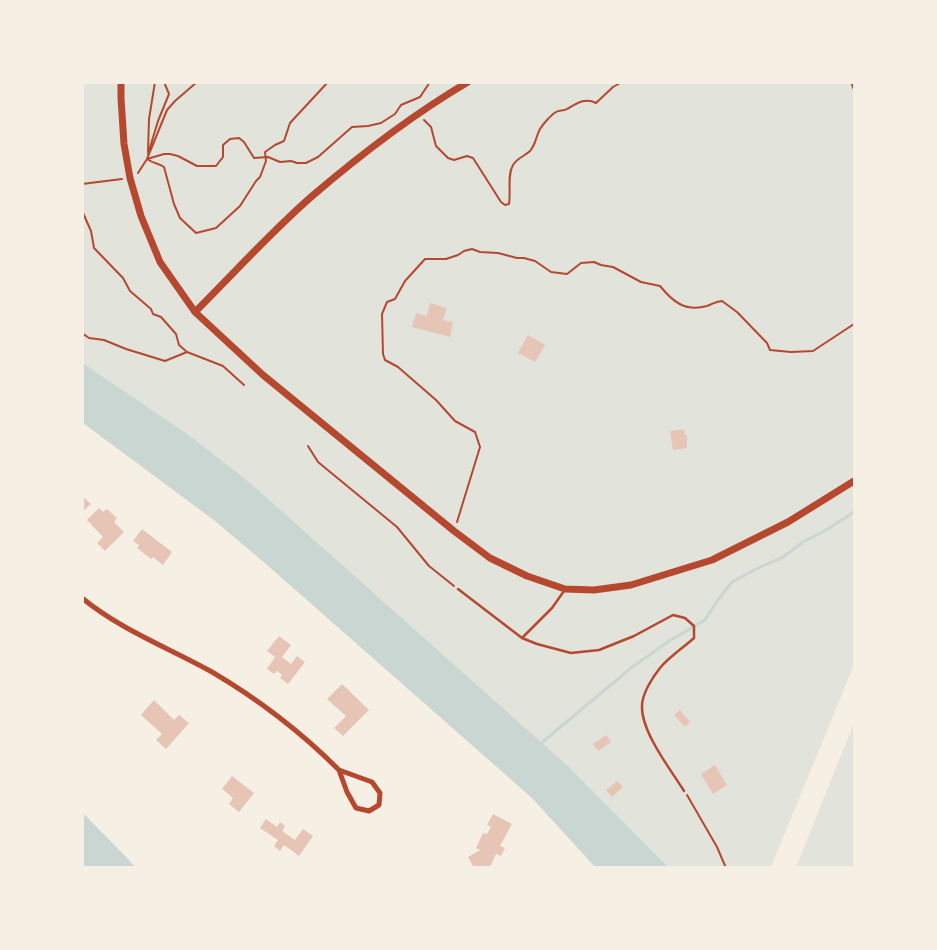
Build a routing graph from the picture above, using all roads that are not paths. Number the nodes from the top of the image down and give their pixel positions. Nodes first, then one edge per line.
1 (122, 82) edge
2 (468, 82) edge
3 (194, 312) junction
4 (854, 481) edge
5 (458, 589) road end
6 (564, 589) junction
7 (82, 598) edge
8 (522, 638) junction
9 (340, 770) junction
10 (684, 791) road end

1 - 3 street
2 - 3 street
3 - 6 street
4 - 6 street
5 - 8 lane
6 - 8 lane
7 - 9 street
8 - 10 lane
9 - 9 street

